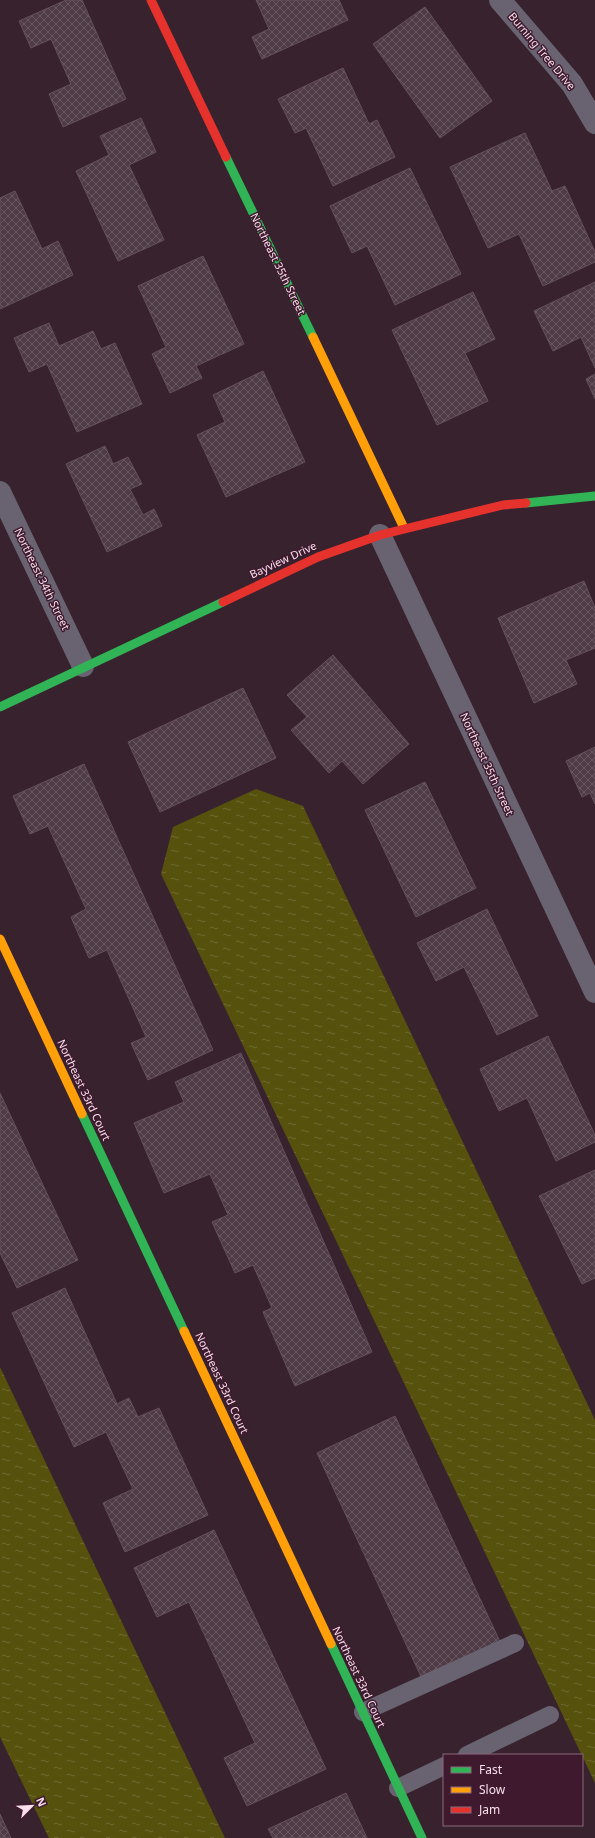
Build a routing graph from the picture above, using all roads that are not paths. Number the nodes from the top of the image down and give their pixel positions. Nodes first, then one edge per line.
1 (151, 0) edge
2 (500, 0) edge
3 (595, 123) edge
4 (0, 492) edge
5 (595, 496) edge
6 (404, 528) junction
7 (380, 535) junction
8 (83, 666) junction
9 (0, 707) edge
10 (0, 939) edge
11 (595, 992) edge
12 (516, 1643) dead end
13 (363, 1712) junction
14 (550, 1715) dead end
15 (469, 1754) edge
16 (443, 1766) edge
17 (398, 1788) junction
18 (422, 1838) edge

1 - 6 street, Northeast 35th Street
2 - 3 street, Burning Tree Drive
4 - 8 street, Northeast 34th Street
5 - 6 street, Bayview Drive
6 - 7 street, Bayview Drive
7 - 8 street, Bayview Drive
7 - 11 street, Northeast 35th Street
8 - 9 street, Bayview Drive
10 - 13 street, Northeast 33rd Court
12 - 13 lane
13 - 17 street, Northeast 33rd Court
14 - 15 lane
16 - 17 lane
17 - 18 street, Northeast 33rd Court

